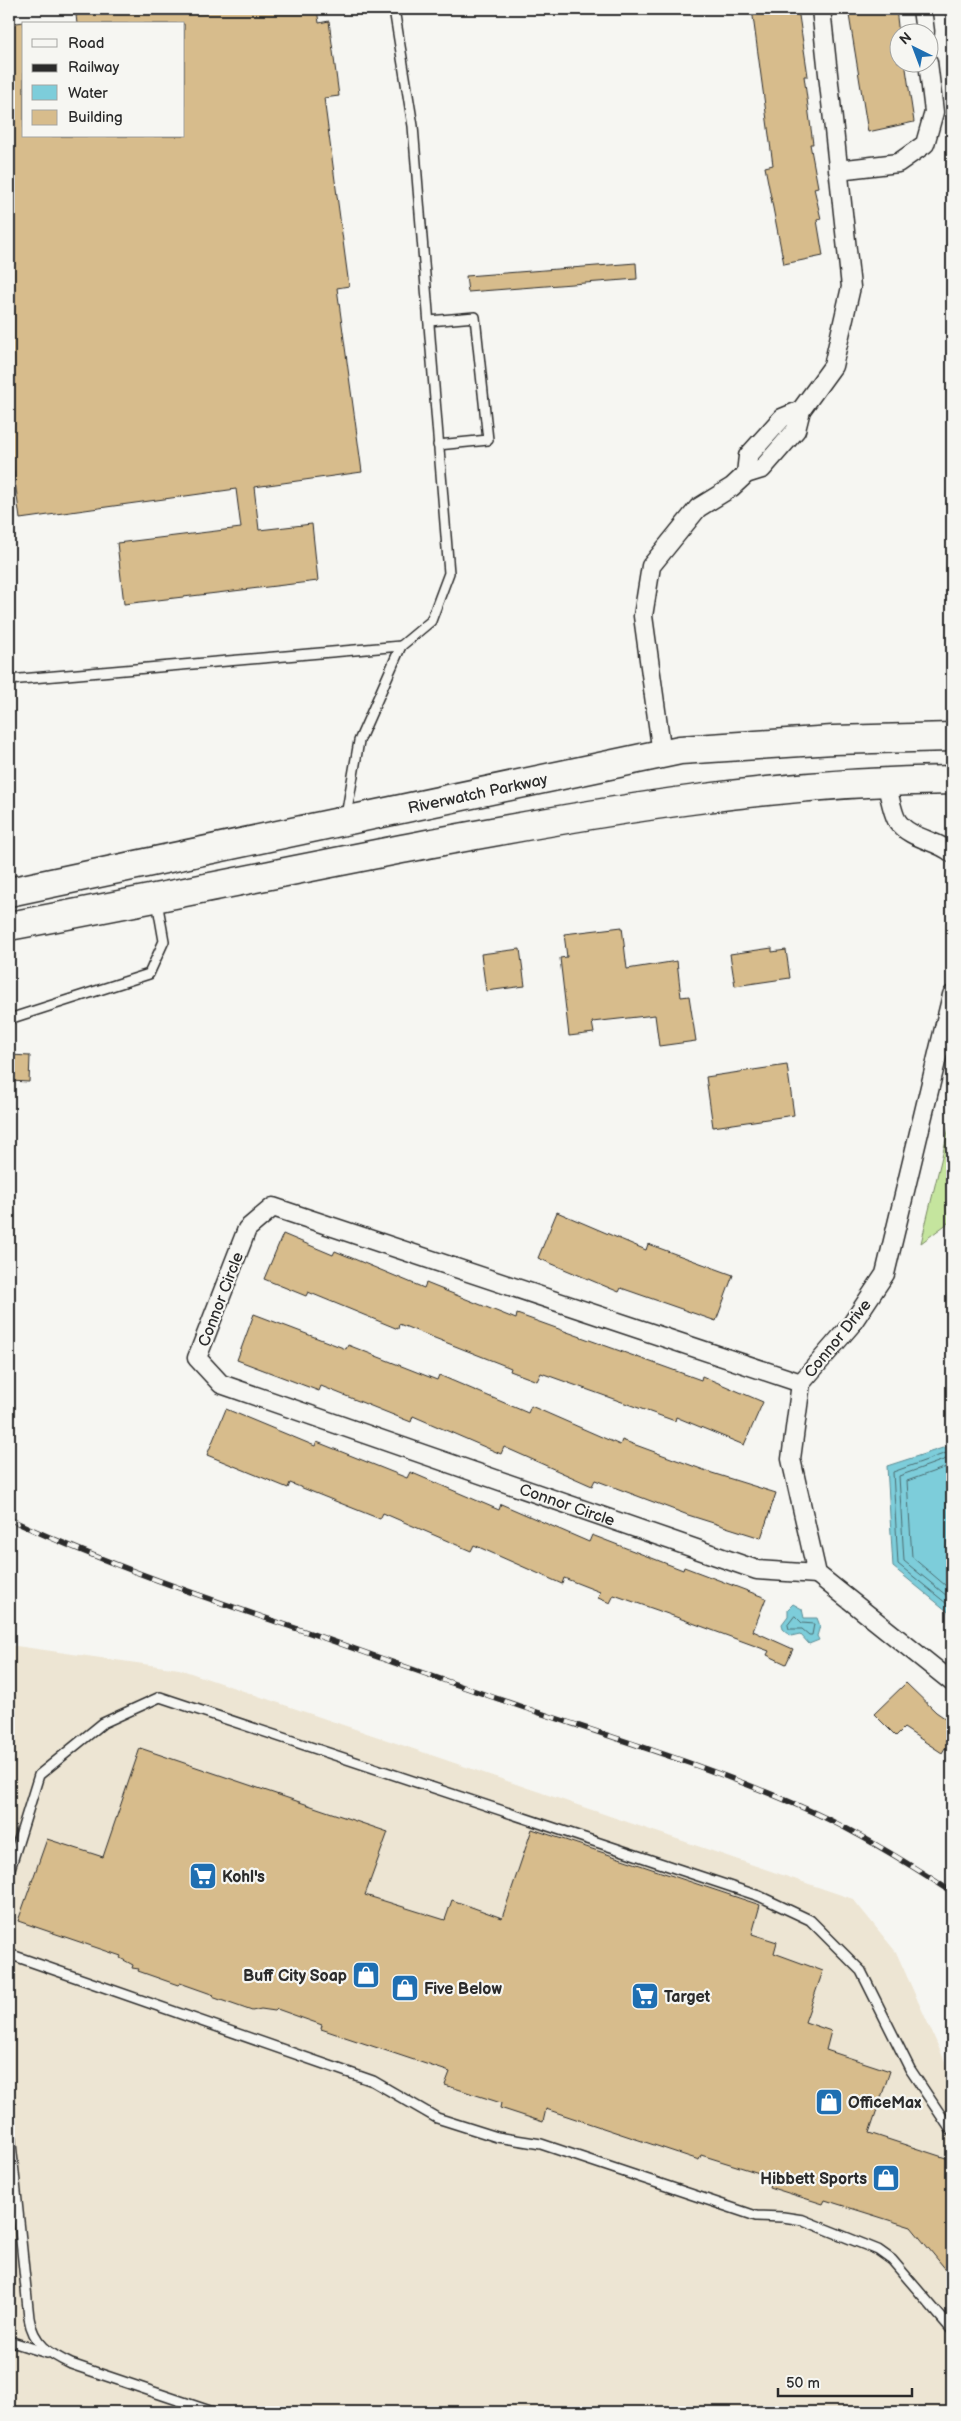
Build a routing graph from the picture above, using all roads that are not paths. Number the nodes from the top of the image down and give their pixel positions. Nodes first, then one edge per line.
1 (394, 9) edge
2 (821, 9) edge
3 (922, 9) edge
4 (924, 22) edge
5 (929, 72) edge
6 (838, 170) junction
7 (429, 321) junction
8 (438, 445) junction
9 (401, 646) junction
10 (9, 680) edge
11 (952, 737) edge
12 (662, 754) junction
13 (952, 780) edge
14 (886, 781) junction
15 (345, 820) junction
16 (952, 853) edge
17 (9, 892) edge
18 (156, 898) junction
19 (9, 926) edge
20 (952, 996) edge
21 (9, 1019) edge
22 (801, 1383) junction
23 (817, 1574) junction
24 (952, 1682) edge
25 (9, 1872) edge
26 (9, 1954) edge
27 (9, 2124) edge
28 (952, 2132) edge
29 (952, 2330) edge
30 (9, 2341) edge
31 (50, 2354) junction
32 (213, 2412) edge

1 - 7 lane
2 - 6 street
3 - 4 street
5 - 6 street
6 - 12 street
7 - 8 lane
7 - 8 lane
8 - 9 lane
9 - 10 lane
9 - 15 lane
11 - 12 main road, Riverwatch Parkway
12 - 15 main road, Riverwatch Parkway
13 - 14 main road
14 - 16 street
14 - 18 main road
15 - 17 main road, Riverwatch Parkway
18 - 19 main road
18 - 21 lane
20 - 22 street, Connor Drive
22 - 23 street, Connor Drive
22 - 23 street, Connor Circle
23 - 24 street
25 - 28 lane
26 - 29 lane
27 - 31 lane
30 - 31 lane
31 - 32 lane

